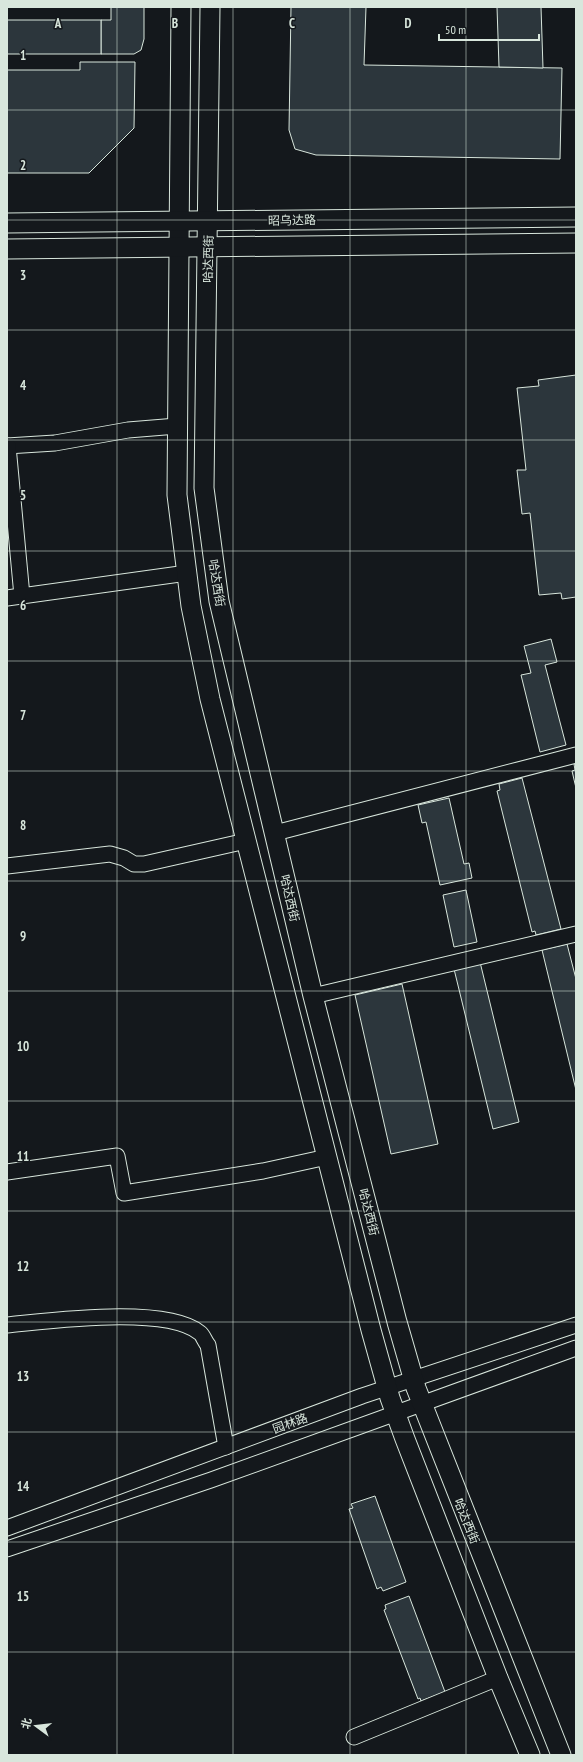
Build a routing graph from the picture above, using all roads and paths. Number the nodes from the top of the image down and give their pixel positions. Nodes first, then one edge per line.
1 (181, 7) edge
2 (210, 7) edge
3 (576, 217) edge
4 (179, 221) junction
5 (209, 221) junction
6 (7, 223) edge
7 (576, 243) edge
8 (179, 247) junction
9 (208, 247) junction
10 (7, 249) edge
11 (177, 426) junction
12 (8, 446) edge
13 (187, 573) junction
14 (22, 596) junction
15 (7, 598) edge
16 (576, 755) edge
17 (275, 833) junction
18 (246, 841) junction
19 (7, 866) edge
20 (576, 934) edge
21 (313, 996) junction
22 (327, 1157) junction
23 (7, 1172) edge
24 (7, 1325) edge
25 (576, 1326) edge
26 (576, 1348) edge
27 (414, 1379) junction
28 (388, 1388) junction
29 (422, 1404) junction
30 (396, 1413) junction
31 (226, 1447) junction
32 (7, 1528) edge
33 (7, 1549) edge
34 (498, 1678) junction
35 (354, 1737) dead end
36 (530, 1755) edge
37 (561, 1755) edge

1 - 4 main road
2 - 5 main road, 哈达西街
3 - 5 main road, 昭乌达路
4 - 5 main road, 昭乌达路
4 - 6 main road, 昭乌达路
4 - 8 main road
5 - 9 main road, 哈达西街
7 - 9 main road
8 - 9 main road
8 - 10 main road
8 - 11 main road
9 - 17 main road, 哈达西街
11 - 12 street
11 - 13 main road
12 - 14 street
13 - 14 street
13 - 18 main road
14 - 15 street
16 - 17 street
17 - 21 main road, 哈达西街
18 - 19 street
18 - 22 main road
20 - 21 street
21 - 27 main road, 哈达西街
22 - 23 street
22 - 28 main road
24 - 31 street
25 - 27 street, 园林路
26 - 29 street
27 - 28 street, 园林路
27 - 29 main road, 哈达西街
28 - 30 main road
28 - 31 street, 园林路
29 - 30 street
29 - 37 main road, 哈达西街
30 - 33 street
30 - 34 main road
31 - 32 street, 园林路
34 - 35 street
34 - 36 main road

